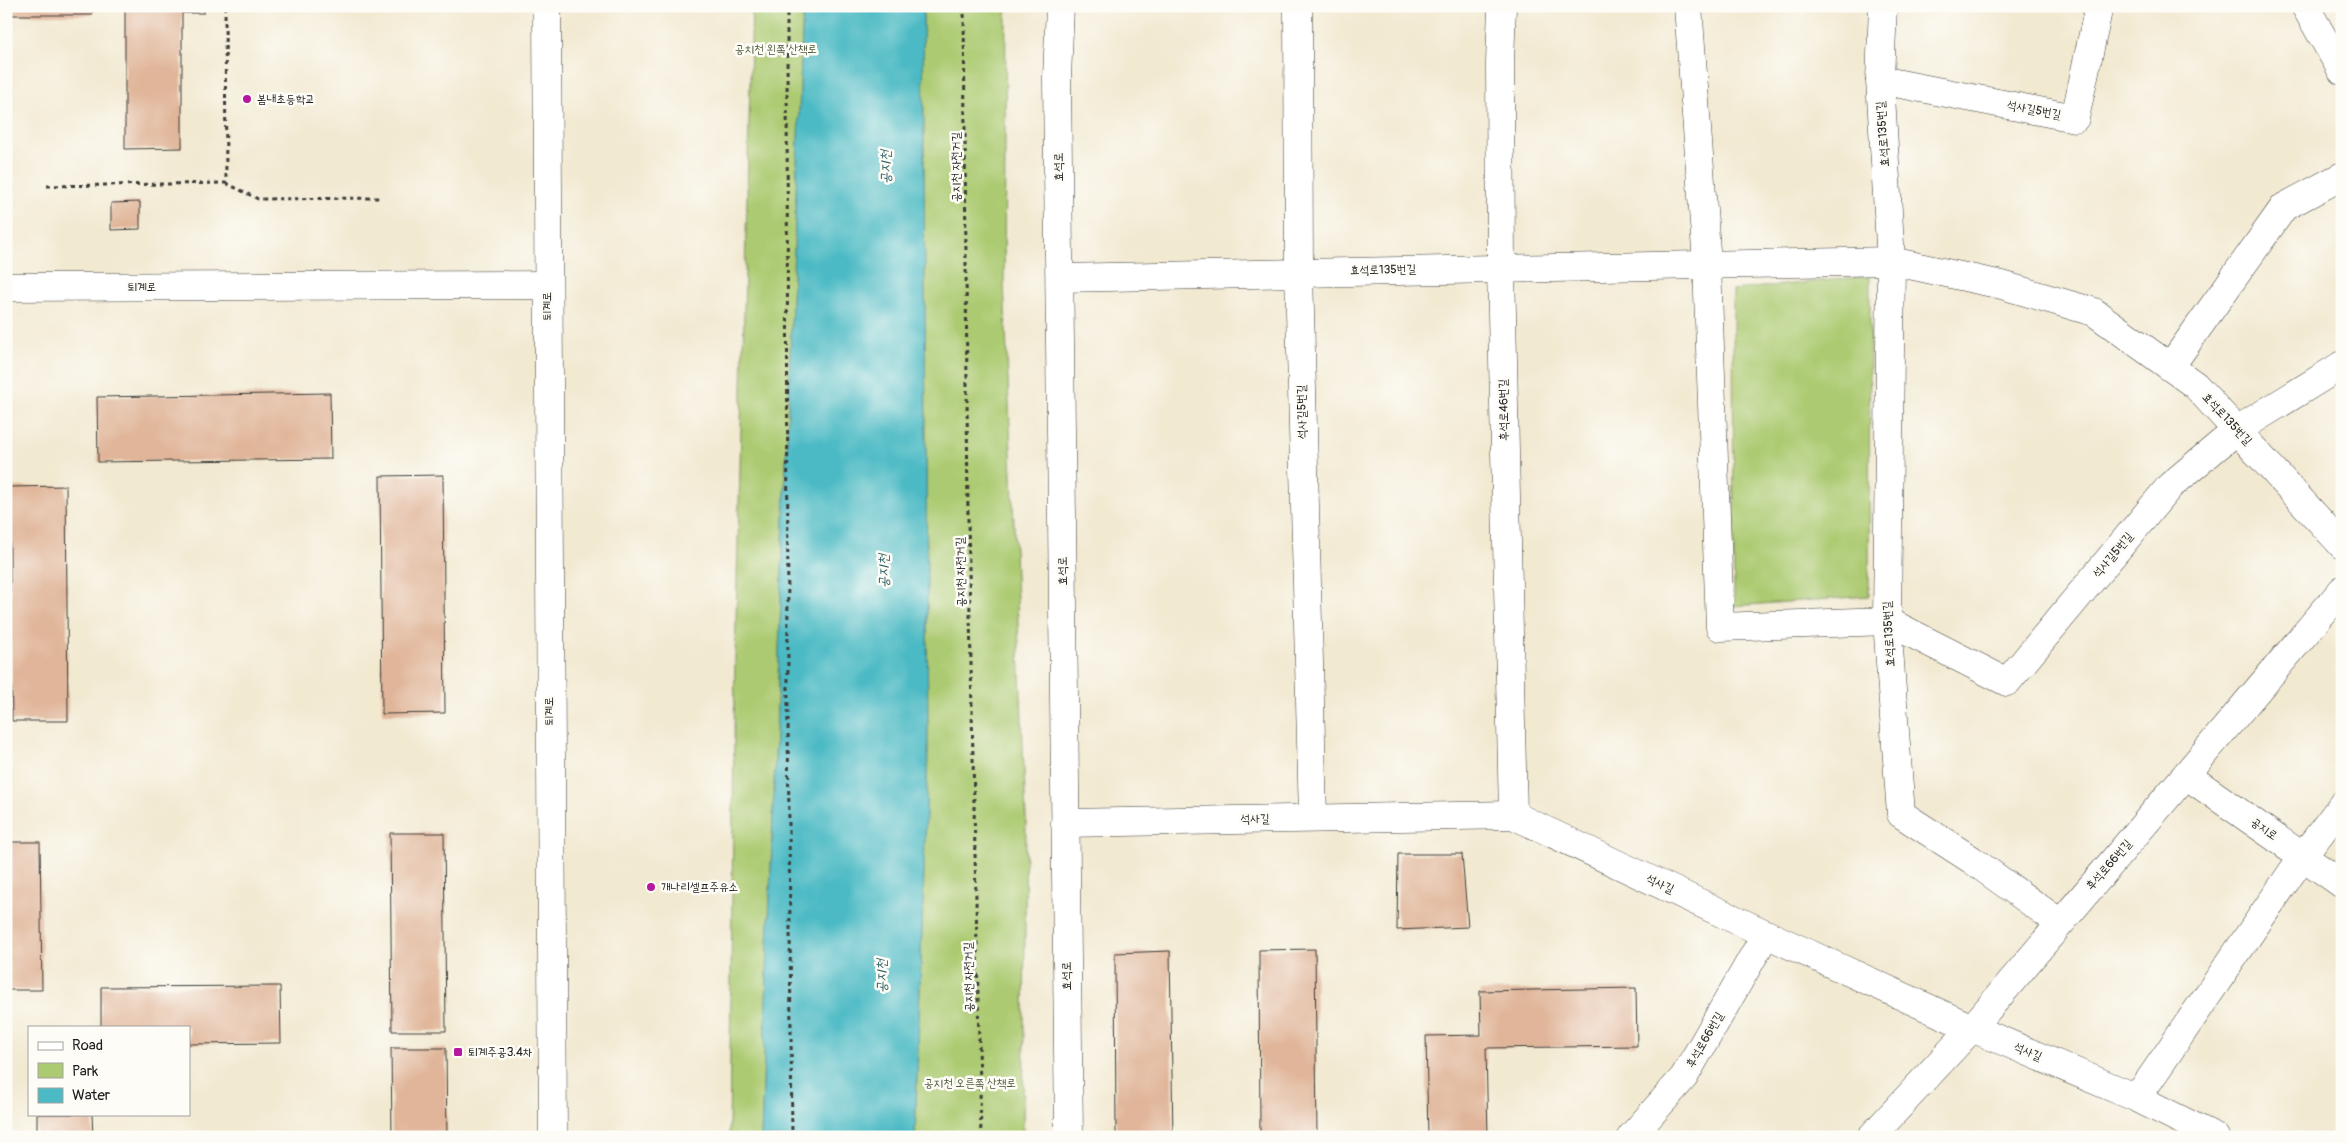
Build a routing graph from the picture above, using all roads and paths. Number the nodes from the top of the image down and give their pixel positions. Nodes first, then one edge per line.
1 (225, 6) edge
2 (547, 6) edge
3 (787, 6) edge
4 (964, 6) edge
5 (1060, 6) edge
6 (1298, 6) edge
7 (1502, 6) edge
8 (1688, 6) edge
9 (1883, 6) edge
10 (2099, 6) edge
11 (2305, 6) edge
12 (2342, 71) edge
13 (1880, 80) junction
14 (2342, 176) edge
15 (226, 183) junction
16 (47, 186) dead end
17 (380, 198) dead end
18 (1891, 261) junction
19 (1707, 264) junction
20 (1501, 268) junction
21 (1299, 272) junction
22 (1060, 278) junction
23 (547, 285) junction
24 (6, 287) edge
25 (2342, 365) edge
26 (2170, 367) junction
27 (2237, 430) junction
28 (2342, 545) edge
29 (2342, 590) edge
30 (1887, 621) junction
31 (2186, 775) junction
32 (2342, 805) edge
33 (1513, 815) junction
34 (1313, 818) junction
35 (1065, 823) junction
36 (2303, 856) junction
37 (2342, 884) edge
38 (2060, 922) junction
39 (1766, 934) junction
40 (1972, 1028) junction
41 (2137, 1098) junction
42 (553, 1137) edge
43 (792, 1137) edge
44 (981, 1137) edge
45 (1069, 1137) edge
46 (1631, 1137) edge
47 (1872, 1137) edge
48 (2215, 1137) edge

1 - 15 path
2 - 23 street, 퇴계로
3 - 43 path
4 - 44 path, 공지천 자전거길
5 - 22 street, 효석로
6 - 21 street, 석사길5번길
7 - 20 street, 후석로46번길
8 - 19 street
9 - 13 street, 효석로135번길
10 - 13 street, 석사길5번길
11 - 12 street
13 - 18 street, 효석로135번길
14 - 26 street
15 - 16 path
15 - 17 path
18 - 19 street, 효석로135번길
18 - 26 street, 효석로135번길
18 - 30 street, 효석로135번길
19 - 20 street, 효석로135번길
19 - 30 street
20 - 21 street, 효석로135번길
20 - 33 street, 후석로46번길
21 - 22 street, 효석로135번길
21 - 34 street, 석사길5번길
22 - 35 street, 효석로
23 - 24 street, 퇴계로
23 - 42 street, 퇴계로
25 - 27 street, 석사길5번길
26 - 27 street, 효석로135번길
27 - 28 street, 효석로135번길
27 - 30 street, 석사길5번길
29 - 31 street, 후석로66번길
30 - 38 street, 효석로135번길
31 - 36 street, 공지로
31 - 38 street, 후석로66번길
32 - 36 street
33 - 34 street, 석사길
33 - 39 street, 석사길
34 - 35 street, 석사길
35 - 45 street, 효석로
36 - 37 street, 공지로
36 - 41 street
38 - 40 street, 후석로66번길
39 - 40 street, 석사길
39 - 46 street, 후석로66번길
40 - 41 street, 석사길
40 - 47 street, 후석로66번길
41 - 48 street, 석사길

